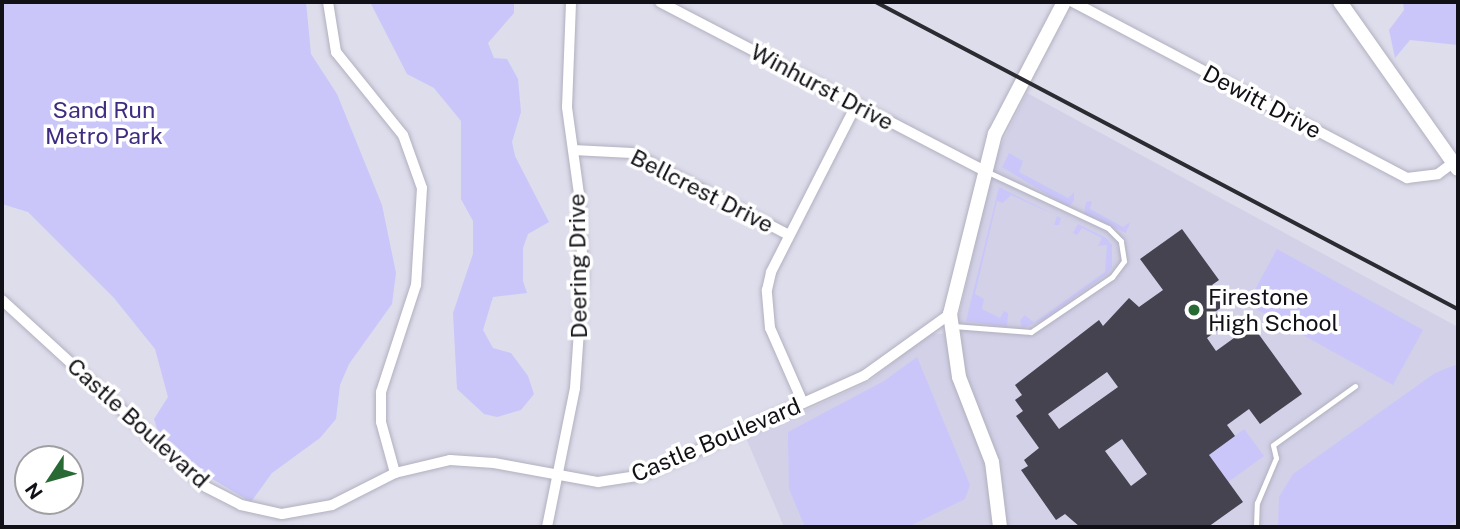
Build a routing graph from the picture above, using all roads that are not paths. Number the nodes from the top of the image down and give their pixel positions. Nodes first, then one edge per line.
1 (328, 2) edge
2 (571, 2) edge
3 (660, 2) edge
4 (1064, 2) edge
5 (1073, 2) edge
6 (1340, 2) edge
7 (856, 105) junction
8 (573, 150) junction
9 (1457, 163) edge
10 (985, 171) junction
11 (789, 235) junction
12 (2, 300) edge
13 (950, 320) junction
14 (1355, 386) dead end
15 (803, 403) junction
16 (395, 473) junction
17 (559, 476) junction
18 (547, 527) edge
19 (999, 527) edge
20 (1256, 527) edge

1 - 16 street
2 - 8 street, Deering Drive
3 - 7 street, Winhurst Drive
4 - 10 street
5 - 9 street, Dewitt Drive
6 - 9 street
7 - 10 street, Winhurst Drive
7 - 11 street
8 - 11 street, Bellcrest Drive
8 - 17 street, Deering Drive
10 - 13 street
10 - 13 lane
11 - 15 street
12 - 16 street, Castle Boulevard
13 - 15 street, Castle Boulevard
13 - 19 street
14 - 20 lane
15 - 17 street, Castle Boulevard
16 - 17 street, Castle Boulevard
17 - 18 street, Deering Drive

